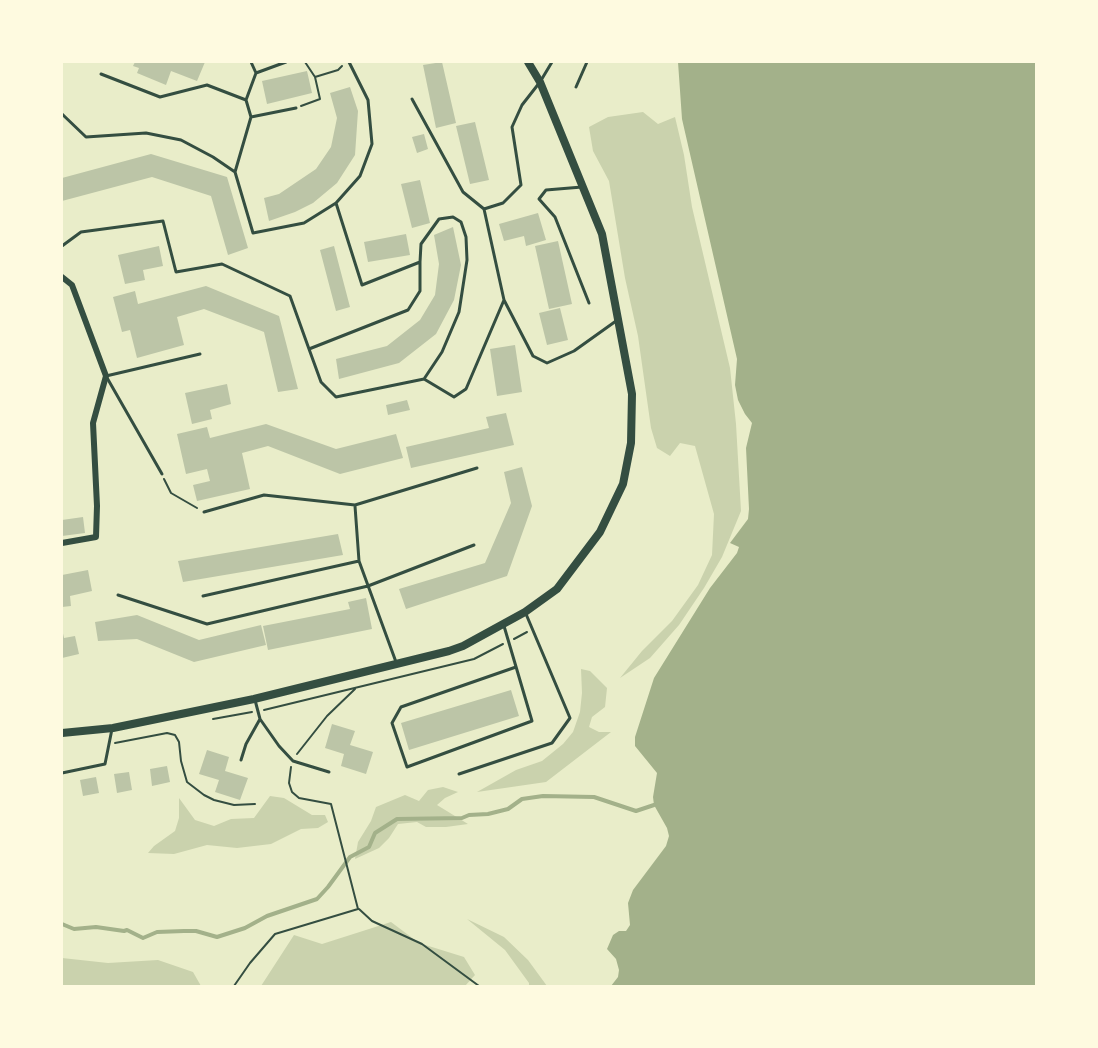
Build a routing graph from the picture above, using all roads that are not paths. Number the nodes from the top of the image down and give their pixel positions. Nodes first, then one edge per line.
1 (251, 62) edge
2 (286, 62) edge
3 (349, 62) edge
4 (528, 62) edge
5 (552, 62) edge
6 (587, 62) edge
7 (256, 73) junction
8 (101, 74) dead end
9 (540, 82) junction
10 (576, 87) dead end
11 (412, 99) dead end
12 (246, 100) junction
13 (296, 108) road end
14 (62, 114) edge
15 (251, 117) junction
16 (235, 172) junction
17 (583, 186) junction
18 (336, 203) junction
19 (484, 209) junction
20 (62, 246) edge
21 (420, 262) junction
22 (62, 278) edge
23 (504, 300) junction
24 (589, 303) dead end
25 (619, 319) junction
26 (309, 349) junction
27 (200, 354) dead end
28 (106, 376) junction
29 (424, 379) junction
30 (477, 468) dead end
31 (162, 474) road end
32 (355, 505) junction
33 (204, 512) road end
34 (62, 543) edge
35 (474, 546) dead end
36 (359, 561) junction
37 (368, 586) junction
38 (118, 595) dead end
39 (203, 596) dead end
40 (525, 612) junction
41 (503, 624) junction
42 (396, 663) junction
43 (516, 667) junction
44 (254, 699) junction
45 (260, 719) junction
46 (113, 728) junction
47 (62, 733) edge
48 (241, 760) dead end
49 (329, 772) dead end
50 (62, 773) edge
51 (459, 774) dead end

1 - 7 lane
2 - 7 lane
3 - 18 lane
4 - 9 main road
5 - 9 lane
6 - 10 lane
7 - 12 lane
8 - 12 lane
9 - 17 main road
9 - 19 lane
11 - 19 lane
12 - 15 lane
13 - 15 lane
14 - 16 lane
15 - 16 lane
16 - 18 lane
17 - 24 lane
17 - 25 main road
18 - 21 lane
19 - 23 lane
20 - 26 lane
21 - 26 lane
21 - 29 lane
22 - 28 street
23 - 25 lane
23 - 29 lane
25 - 40 main road
26 - 29 lane
27 - 28 lane
28 - 31 lane
28 - 34 street
30 - 32 lane
32 - 33 lane
32 - 36 lane
35 - 37 lane
36 - 37 lane
36 - 39 lane
37 - 38 lane
37 - 42 lane
40 - 41 main road
40 - 51 lane
41 - 42 main road
41 - 43 lane
42 - 44 main road
43 - 43 lane
44 - 45 lane
44 - 46 main road
45 - 48 lane
45 - 49 lane
46 - 47 main road
46 - 50 lane

